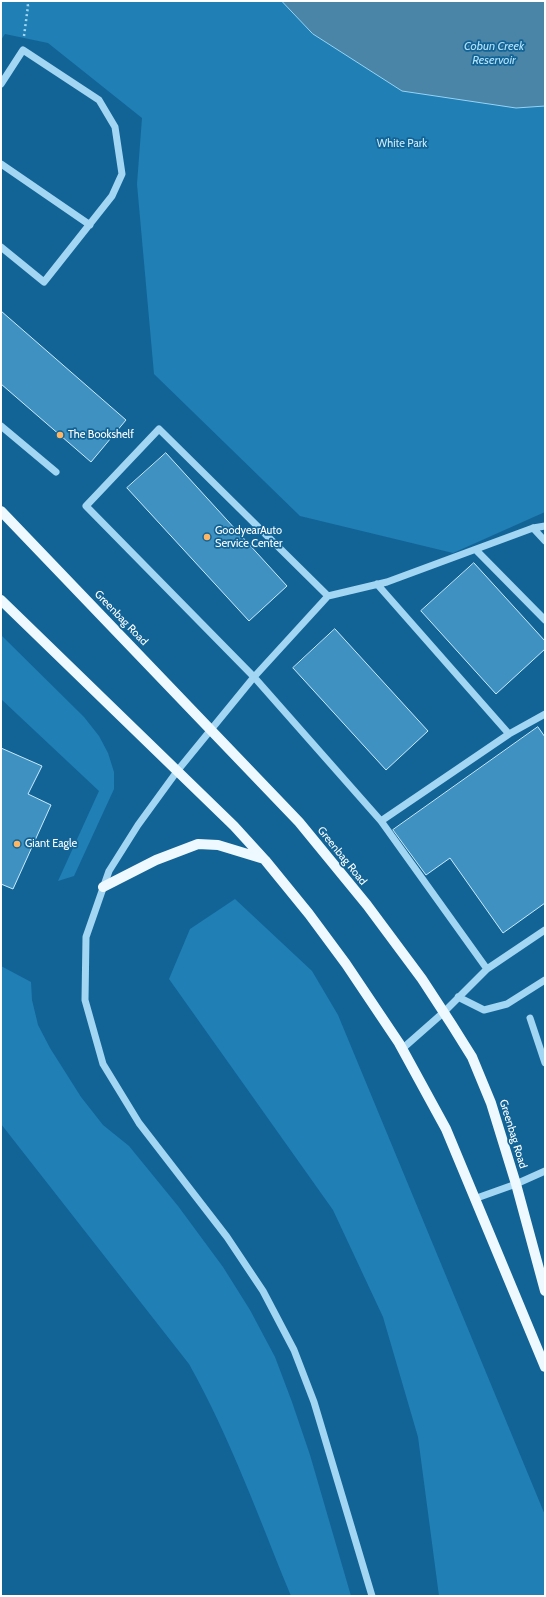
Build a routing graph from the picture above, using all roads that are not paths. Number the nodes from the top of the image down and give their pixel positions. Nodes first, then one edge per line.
1 (1, 84) edge
2 (1, 164) edge
3 (90, 225) junction
4 (1, 247) edge
5 (1, 426) edge
6 (56, 472) dead end
7 (1, 511) edge
8 (545, 526) edge
9 (533, 528) junction
10 (545, 541) edge
11 (476, 550) junction
12 (377, 584) junction
13 (328, 596) junction
14 (1, 600) edge
15 (545, 620) edge
16 (254, 677) junction
17 (545, 714) edge
18 (211, 730) junction
19 (509, 734) junction
20 (178, 770) junction
21 (381, 821) junction
22 (265, 860) junction
23 (103, 887) junction
24 (545, 930) edge
25 (487, 969) junction
26 (545, 980) edge
27 (458, 998) junction
28 (444, 1012) junction
29 (530, 1018) dead end
30 (402, 1049) junction
31 (545, 1063) edge
32 (545, 1171) edge
33 (516, 1184) junction
34 (474, 1199) junction
35 (545, 1291) edge
36 (545, 1367) edge
37 (372, 1596) edge

1 - 3 lane
2 - 3 lane
3 - 4 lane
5 - 6 lane
7 - 18 main road, Greenbag Road
8 - 9 lane
9 - 10 lane
9 - 11 lane
11 - 12 lane
11 - 15 lane
12 - 13 lane
12 - 19 lane
13 - 16 lane
13 - 16 lane
14 - 20 main road
16 - 18 lane
16 - 21 lane
17 - 19 lane
18 - 20 lane
18 - 28 main road, Greenbag Road
19 - 21 lane
20 - 22 main road
20 - 23 lane
21 - 25 lane
22 - 23 main road
22 - 30 main road
23 - 37 lane
24 - 25 lane
25 - 27 lane
26 - 27 lane
27 - 28 lane
28 - 30 lane
28 - 33 main road, Greenbag Road
29 - 31 lane
30 - 34 main road
32 - 33 lane
33 - 34 lane
33 - 35 main road, Greenbag Road
34 - 36 main road

